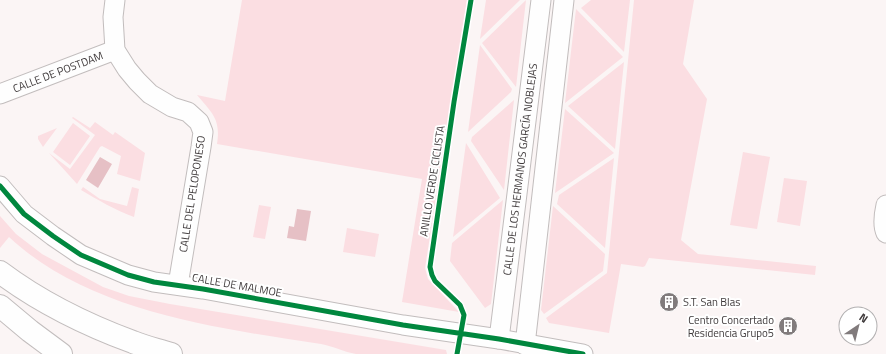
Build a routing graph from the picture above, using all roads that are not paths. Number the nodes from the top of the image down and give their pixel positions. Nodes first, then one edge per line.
1 (115, 0) edge
2 (540, 0) edge
3 (564, 0) edge
4 (116, 50) junction
5 (0, 94) edge
6 (0, 186) edge
7 (886, 205) edge
8 (886, 233) edge
9 (0, 272) edge
10 (178, 285) junction
11 (0, 306) edge
12 (499, 339) junction
13 (526, 344) junction
14 (61, 354) edge
15 (171, 354) edge
16 (583, 354) edge

1 - 4 street, CALLE DEL PELOPONESO
2 - 12 street, CALLE DE LOS HERMANOS GARCÍA NOBLEJAS
3 - 13 street
4 - 5 street, CALLE DE POSTDAM
4 - 10 street, CALLE DEL PELOPONESO
6 - 10 street, CALLE DE MALMOE
7 - 8 street
9 - 15 highway
10 - 12 street, CALLE DE MALMOE
11 - 14 highway
12 - 13 street, CALLE DE MALMOE
13 - 16 street, CALLE DE MALMOE

